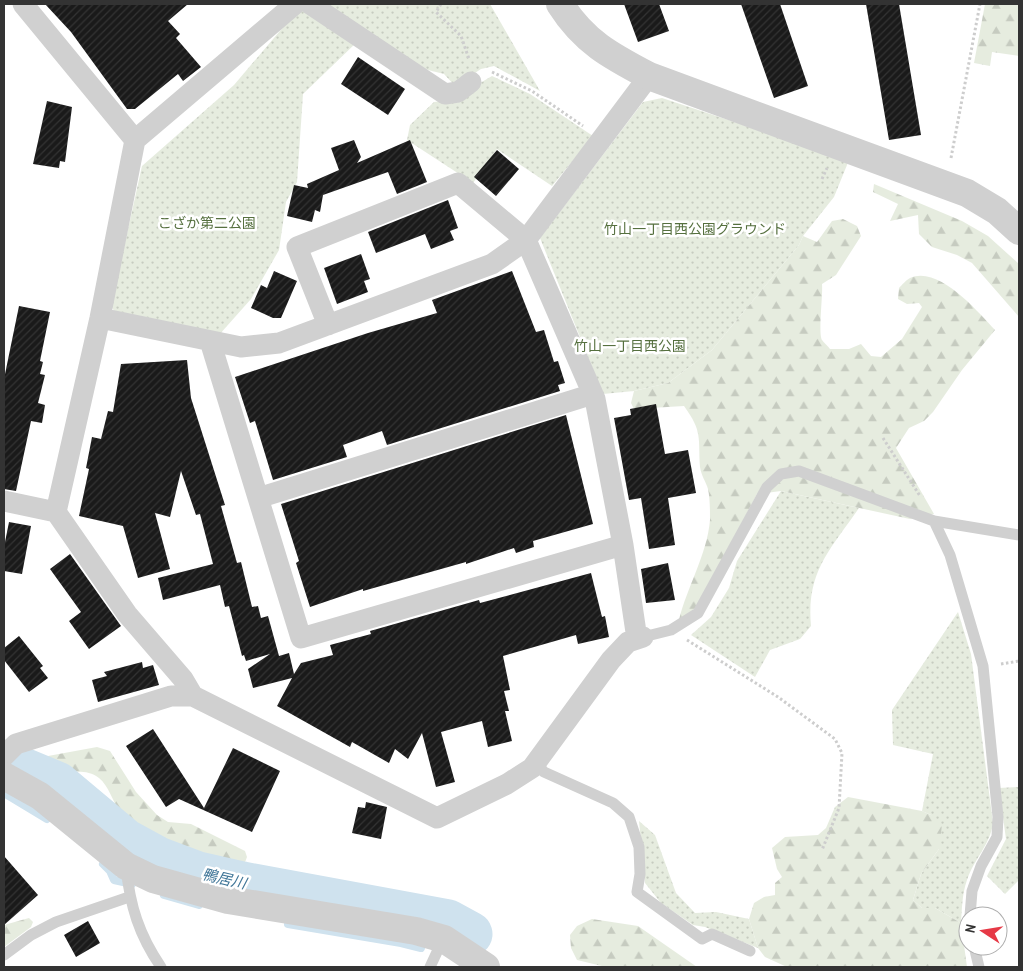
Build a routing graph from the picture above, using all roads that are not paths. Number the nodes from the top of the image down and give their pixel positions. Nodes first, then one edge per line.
1 (23, 4) edge
2 (295, 4) edge
3 (310, 4) edge
4 (560, 4) edge
5 (650, 76) junction
6 (471, 82) road end
7 (135, 140) junction
8 (1019, 231) edge
9 (526, 240) junction
10 (100, 318) junction
11 (328, 325) junction
12 (210, 341) junction
13 (593, 394) junction
14 (258, 498) junction
15 (4, 501) edge
16 (56, 512) junction
17 (934, 521) junction
18 (1019, 535) edge
19 (623, 545) junction
20 (640, 638) junction
21 (193, 696) junction
22 (4, 756) edge
23 (536, 763) junction
24 (4, 776) edge
25 (126, 866) junction
26 (129, 897) junction
27 (971, 906) edge
28 (444, 939) junction
29 (750, 951) dead end
30 (4, 955) edge
31 (162, 967) edge
32 (430, 967) edge
33 (486, 967) edge

1 - 7 street
2 - 7 street
3 - 6 street
4 - 5 street
5 - 8 street
5 - 9 street
7 - 10 street
9 - 11 street
9 - 11 street
9 - 13 street
10 - 12 street
10 - 16 street
11 - 12 street
12 - 14 street
13 - 14 street
13 - 19 street
14 - 19 street
15 - 16 street
16 - 21 street
17 - 18 lane
17 - 20 lane
17 - 27 lane
19 - 20 street
20 - 23 street
21 - 22 street
21 - 23 street
23 - 29 lane
24 - 25 street
25 - 26 lane
25 - 28 street
26 - 30 lane
26 - 31 lane
28 - 32 lane
28 - 33 street

